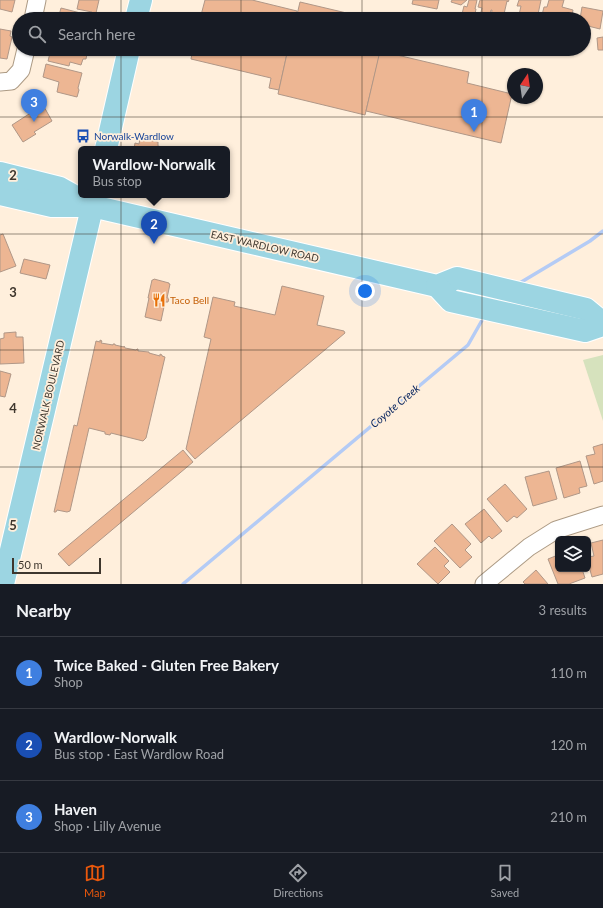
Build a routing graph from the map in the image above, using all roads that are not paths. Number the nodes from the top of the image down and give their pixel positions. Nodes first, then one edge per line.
1 (37, 0) edge
2 (141, 0) edge
3 (34, 12) edge
4 (138, 12) edge
5 (24, 56) edge
6 (127, 56) edge
7 (5, 82) edge
8 (107, 146) edge
9 (0, 173) edge
10 (0, 194) edge
11 (78, 195) edge
12 (93, 200) edge
13 (603, 324) edge
14 (603, 515) edge
15 (3, 584) edge
16 (484, 584) edge

1 - 3 street
2 - 4 main road
5 - 7 street
6 - 8 main road
9 - 11 main road, EAST WARDLOW ROAD
10 - 12 main road, EAST WARDLOW ROAD
12 - 13 main road, EAST WARDLOW ROAD
12 - 15 main road, NORWALK BOULEVARD
14 - 16 street

